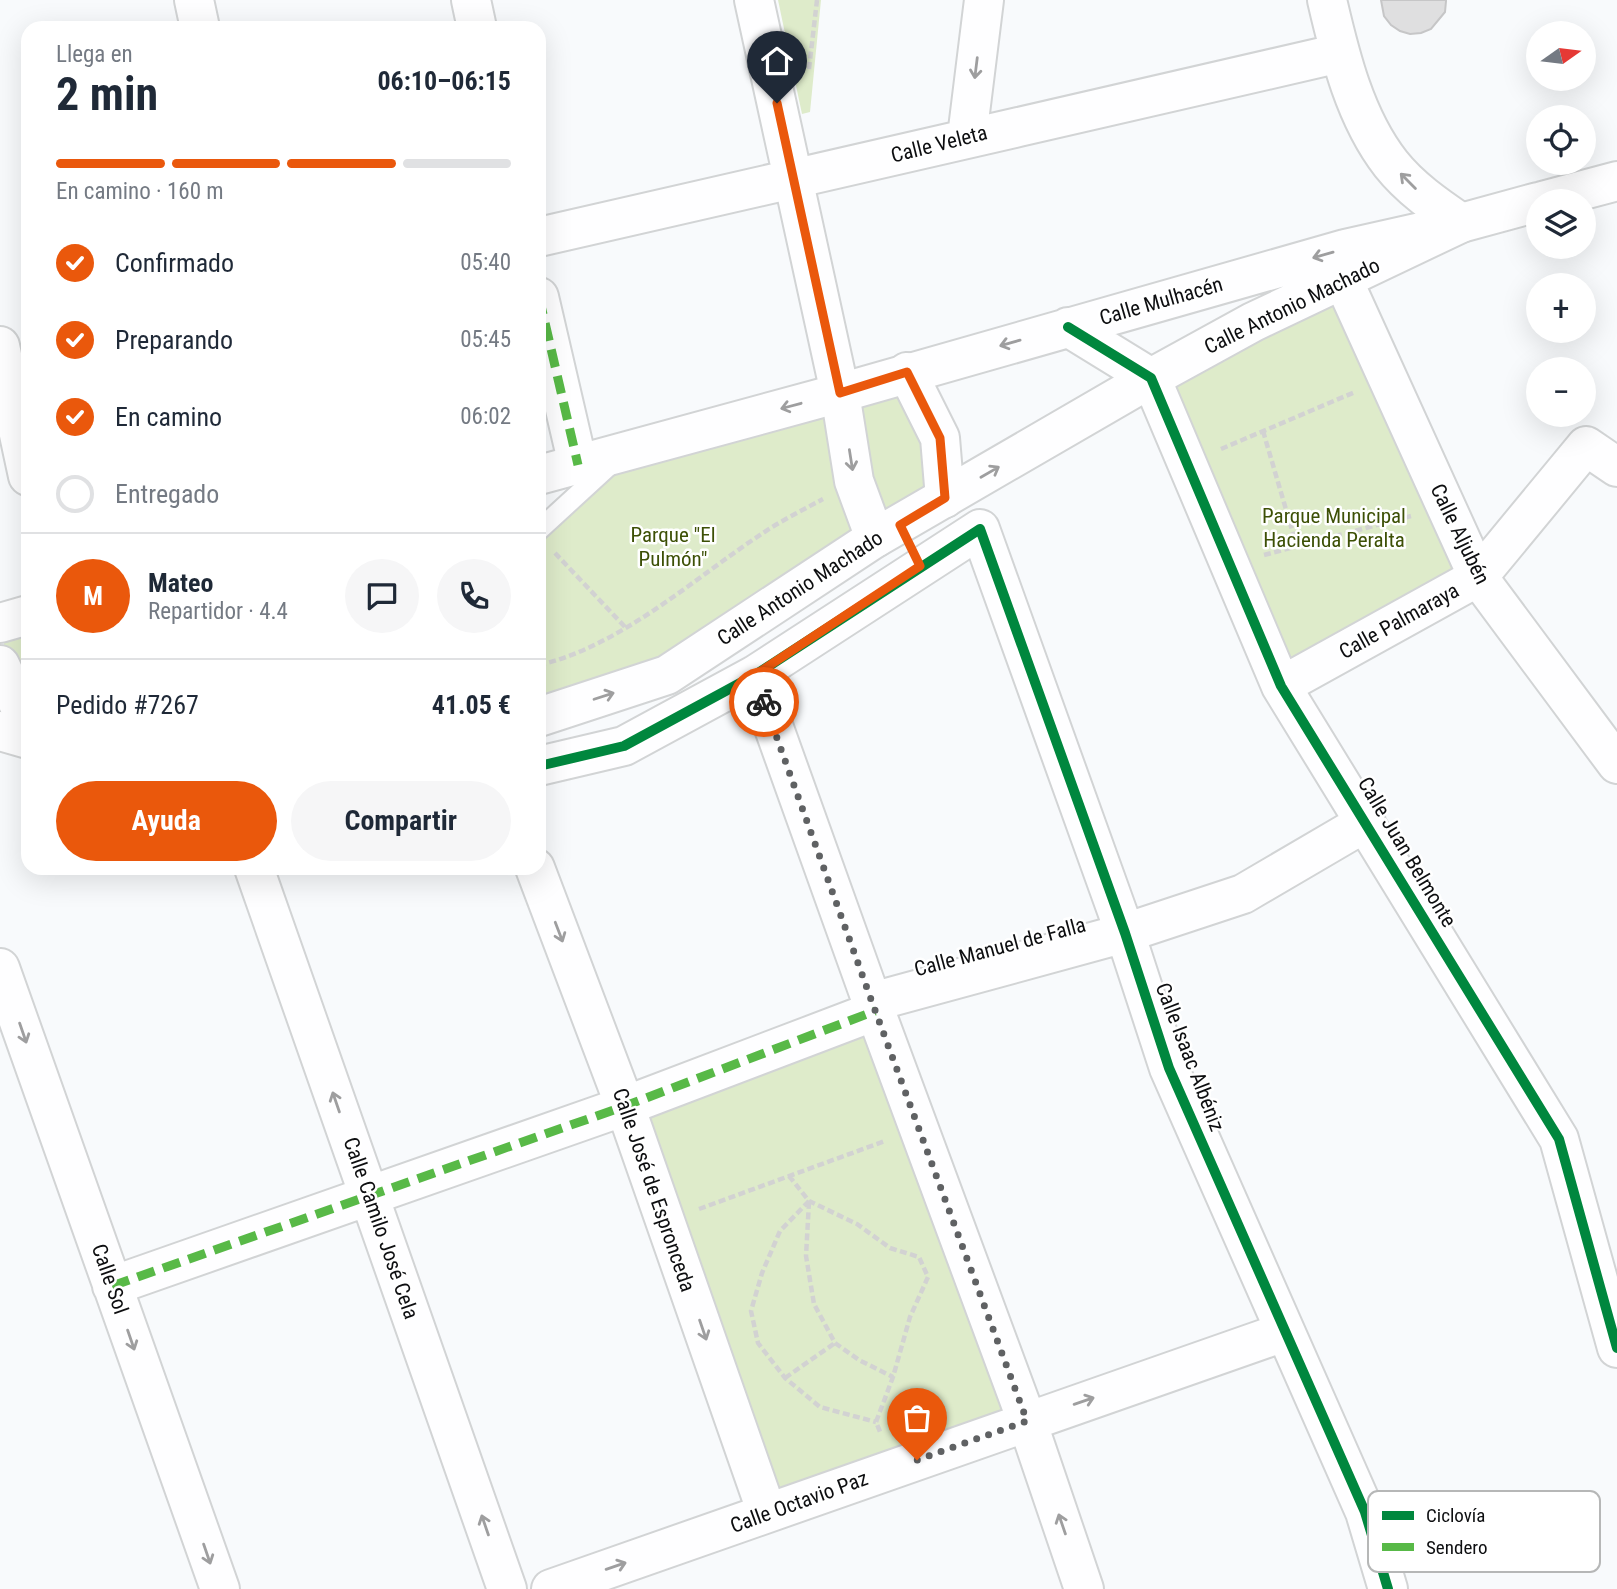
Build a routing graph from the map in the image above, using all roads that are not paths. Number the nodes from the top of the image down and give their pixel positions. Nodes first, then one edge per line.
1 (194, 0) edge
2 (471, 0) edge
3 (754, 0) edge
4 (984, 0) edge
5 (1327, 0) edge
6 (199, 21) edge
7 (476, 21) edge
8 (1340, 54) junction
9 (967, 137) junction
10 (794, 180) junction
11 (1617, 181) edge
12 (1588, 189) edge
13 (1526, 206) edge
14 (1461, 223) junction
15 (546, 235) edge
16 (1343, 279) junction
17 (546, 327) edge
18 (1068, 327) junction
19 (10, 351) edge
20 (907, 372) junction
21 (1151, 378) junction
22 (840, 393) junction
23 (21, 427) edge
24 (623, 452) junction
25 (578, 465) junction
26 (1617, 467) edge
27 (546, 473) edge
28 (945, 498) junction
29 (546, 524) edge
30 (887, 532) junction
31 (920, 566) junction
32 (1478, 577) junction
33 (0, 665) edge
34 (755, 675) junction
35 (1281, 686) junction
36 (546, 715) edge
37 (15, 716) edge
38 (546, 764) edge
39 (1617, 764) edge
40 (1366, 821) junction
41 (256, 875) edge
42 (537, 875) edge
43 (1125, 933) junction
44 (0, 968) edge
45 (873, 1006) junction
46 (625, 1106) junction
47 (369, 1195) junction
48 (112, 1286) junction
49 (1610, 1294) edge
50 (1284, 1332) junction
51 (1617, 1348) edge
52 (1027, 1421) junction
53 (767, 1513) junction
54 (1368, 1525) edge
55 (1383, 1572) edge
56 (220, 1589) edge
57 (507, 1589) edge
58 (551, 1589) edge
59 (1084, 1589) edge
60 (1388, 1589) edge

1 - 6 street
2 - 7 street
3 - 10 street
4 -> 9 street
5 - 8 street
8 - 9 street, Calle Veleta
14 -> 8 street
9 - 10 street, Calle Veleta
10 - 15 street, Calle Veleta
10 - 22 street
11 - 12 street
13 - 14 street
14 - 16 street, Calle Antonio Machado
14 -> 18 street, Calle Mulhacén
16 - 21 street, Calle Antonio Machado
16 - 32 street, Calle Aljubén
17 - 25 street
18 -> 20 street, Calle Mulhacén
18 - 21 street
19 - 23 street
20 - 22 street, Calle Mulhacén
20 - 28 street
28 -> 21 street, Calle Antonio Machado
21 - 35 street, Calle Juan Belmonte
22 -> 24 street, Calle Mulhacén
22 -> 30 street
24 - 25 street, Calle Mulhacén
24 - 29 lane
25 - 27 street, Calle Mulhacén
26 - 32 street, Calle Palmaraya
28 - 30 street, Calle Antonio Machado
30 - 31 street
36 -> 30 street, Calle Antonio Machado
31 - 34 street
31 - 43 street, Calle Isaac Albéniz
32 - 35 street, Calle Palmaraya
32 - 39 street, Calle Aljubén
33 - 37 street
34 - 38 street
34 - 45 street
35 - 40 street, Calle Juan Belmonte
40 - 43 street, Calle Manuel de Falla
40 - 49 street, Calle Juan Belmonte
47 -> 41 street, Calle Camilo José Cela
42 -> 46 street, Calle José de Espronceda
43 - 45 street, Calle Manuel de Falla
43 - 50 street, Calle Isaac Albéniz
44 -> 48 street, Calle Sol
45 - 46 street, Calle Manuel de Falla
45 - 52 street
46 - 47 street, Calle Manuel de Falla
46 -> 53 street, Calle José de Espronceda
47 - 48 street, Calle Manuel de Falla
57 -> 47 street, Calle Camilo José Cela
48 -> 56 street, Calle Sol
49 - 51 street, Calle Juan Belmonte
52 -> 50 street, Calle Octavio Paz
50 - 54 street, Calle Isaac Albéniz
52 - 53 street, Calle Octavio Paz
59 -> 52 street
58 -> 53 street, Calle Octavio Paz
55 - 60 street, Calle Isaac Albéniz

